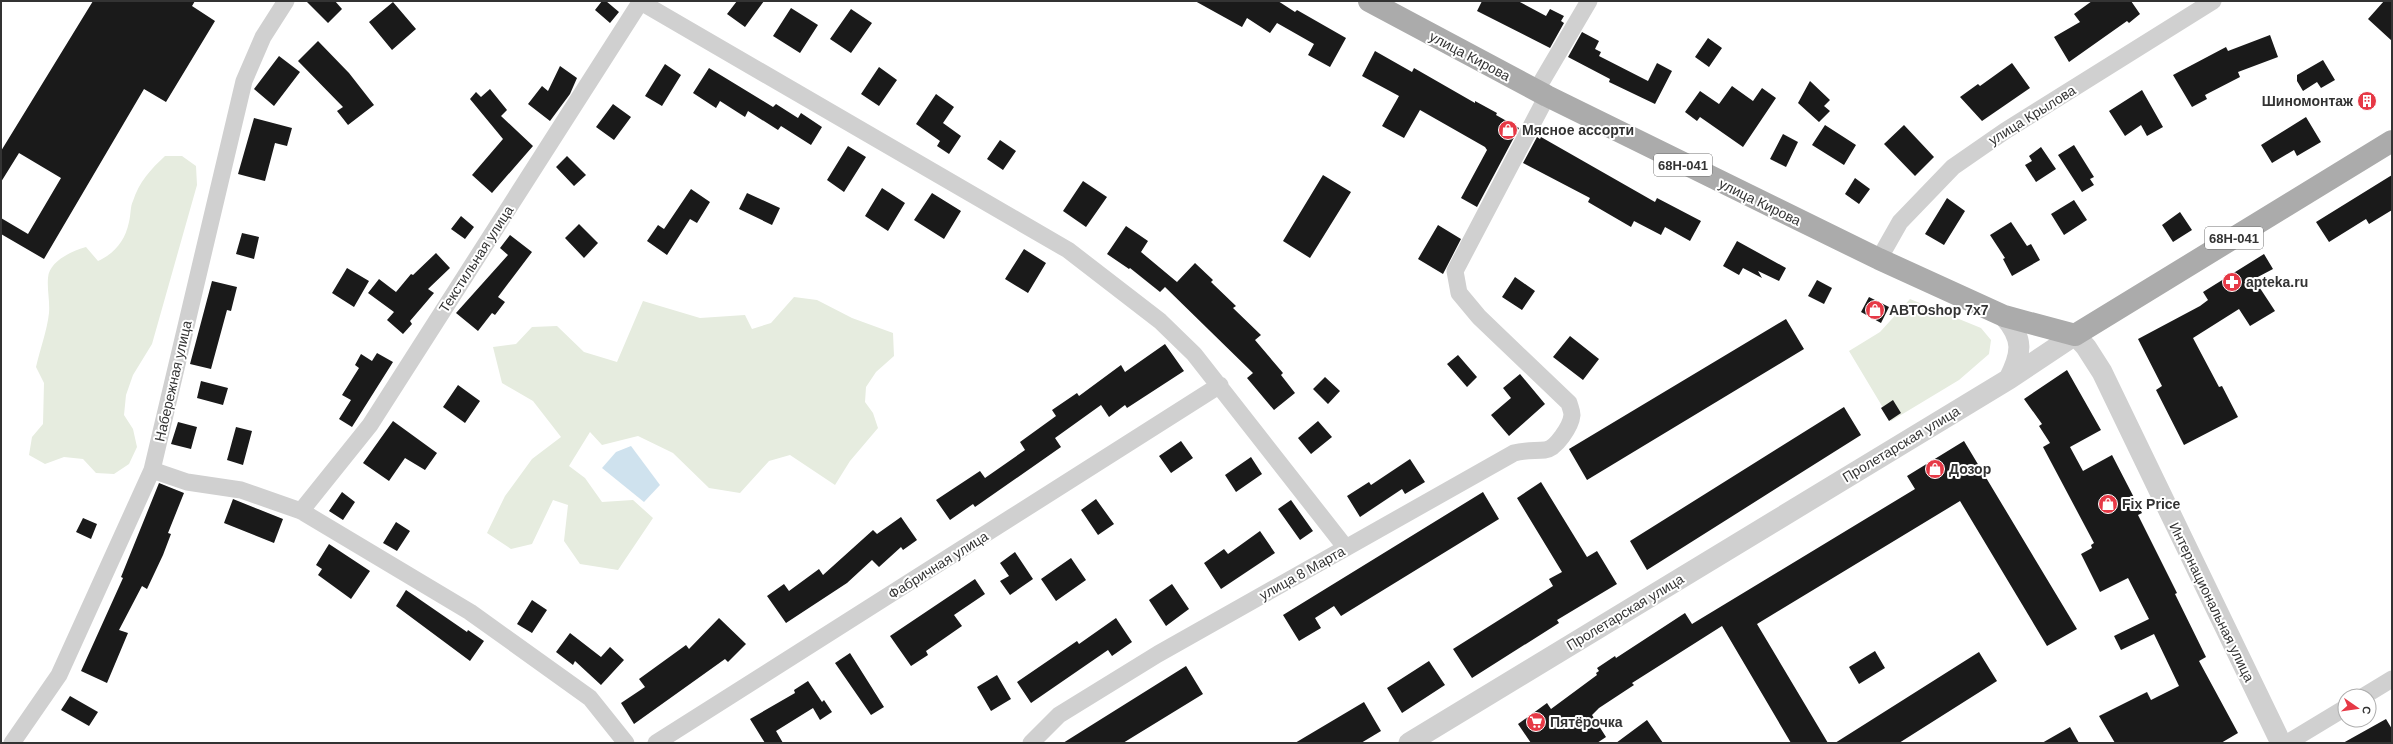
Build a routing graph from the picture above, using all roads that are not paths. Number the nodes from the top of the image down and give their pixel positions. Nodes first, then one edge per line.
1 (286, 1) edge
2 (640, 1) edge
3 (1369, 1) edge
4 (1589, 1) edge
5 (2213, 1) edge
6 (1541, 94) junction
7 (2392, 141) edge
8 (1879, 259) junction
9 (2004, 316) junction
10 (2075, 335) junction
11 (2009, 379) junction
12 (1220, 385) junction
13 (152, 470) junction
14 (301, 511) junction
15 (1346, 548) junction
16 (2392, 679) edge
17 (2377, 688) edge
18 (2337, 713) edge
19 (12, 743) edge
20 (626, 743) edge
21 (656, 743) edge
22 (1031, 743) edge
23 (1409, 743) edge
24 (2281, 743) edge
25 (2288, 743) edge

1 - 13 street, Набережная улица
2 - 12 street
2 - 14 street, Текстильная улица
3 - 6 main road, улица Кирова / 68Н-041
4 - 6 street
5 - 8 street, улица Крылова
6 - 8 main road, улица Кирова / 68Н-041
6 - 15 street, улица 8 Марта
7 - 10 main road, Пролетарская улица / 68Н-041
8 - 9 main road, улица Кирова / 68Н-041
9 - 10 main road, улица Кирова / 68Н-041
9 - 11 street
10 - 11 street, Пролетарская улица
10 - 24 street, Интернациональная улица
11 - 23 street, Пролетарская улица
12 - 15 street
12 - 21 street, Фабричная улица
13 - 14 street
13 - 19 street, Набережная улица
14 - 20 street
15 - 22 street, улица 8 Марта
16 - 17 street
18 - 25 street

